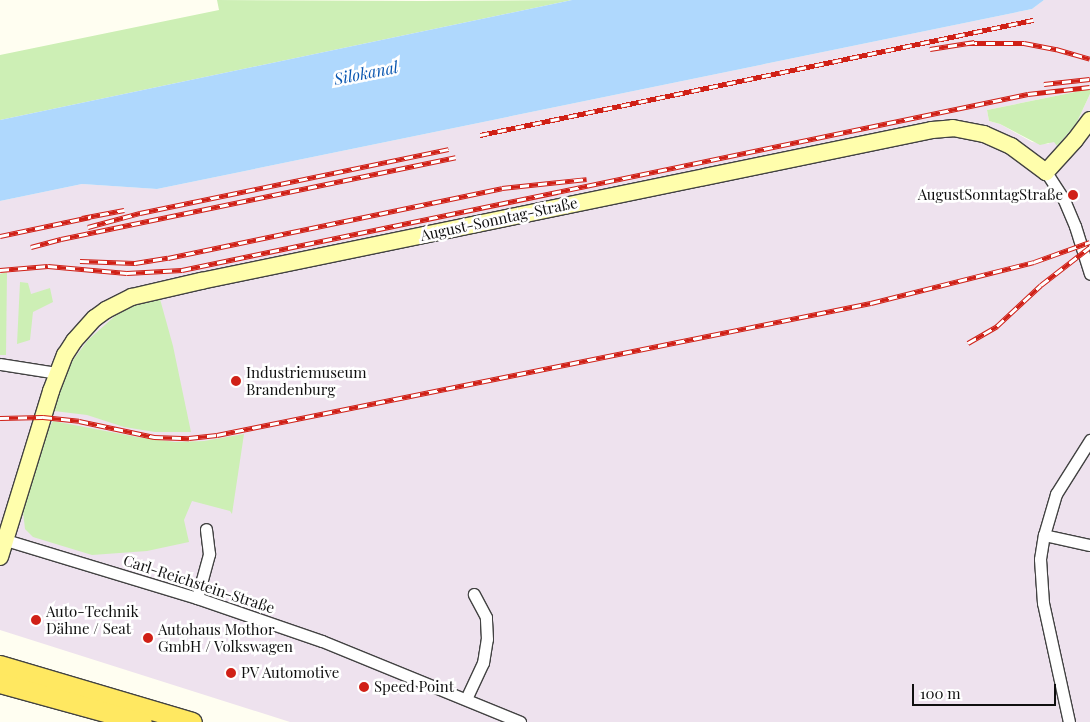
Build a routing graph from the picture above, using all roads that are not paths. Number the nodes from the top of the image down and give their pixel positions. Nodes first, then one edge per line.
1 (1090, 120) edge
2 (1046, 172) junction
3 (1090, 274) edge
4 (0, 364) edge
5 (57, 373) junction
6 (1090, 440) edge
7 (206, 529) dead end
8 (1044, 535) junction
9 (6, 540) junction
10 (1090, 545) edge
11 (0, 557) edge
12 (474, 594) dead end
13 (197, 598) junction
14 (0, 665) edge
15 (0, 682) edge
16 (466, 699) junction
17 (142, 722) edge
18 (192, 722) edge
19 (520, 722) edge
20 (1069, 722) edge

1 - 2 street
2 - 3 street, August-Sonntag-Straße
2 - 5 street, August-Sonntag-Straße
4 - 5 street
5 - 9 street, August-Sonntag-Straße
6 - 8 street
7 - 13 street
8 - 10 street
8 - 20 street
9 - 11 street, August-Sonntag-Straße
9 - 13 street, Carl-Reichstein-Straße
12 - 16 street
13 - 16 street, Carl-Reichstein-Straße
14 - 18 main road
15 - 17 main road
16 - 19 street, Carl-Reichstein-Straße

